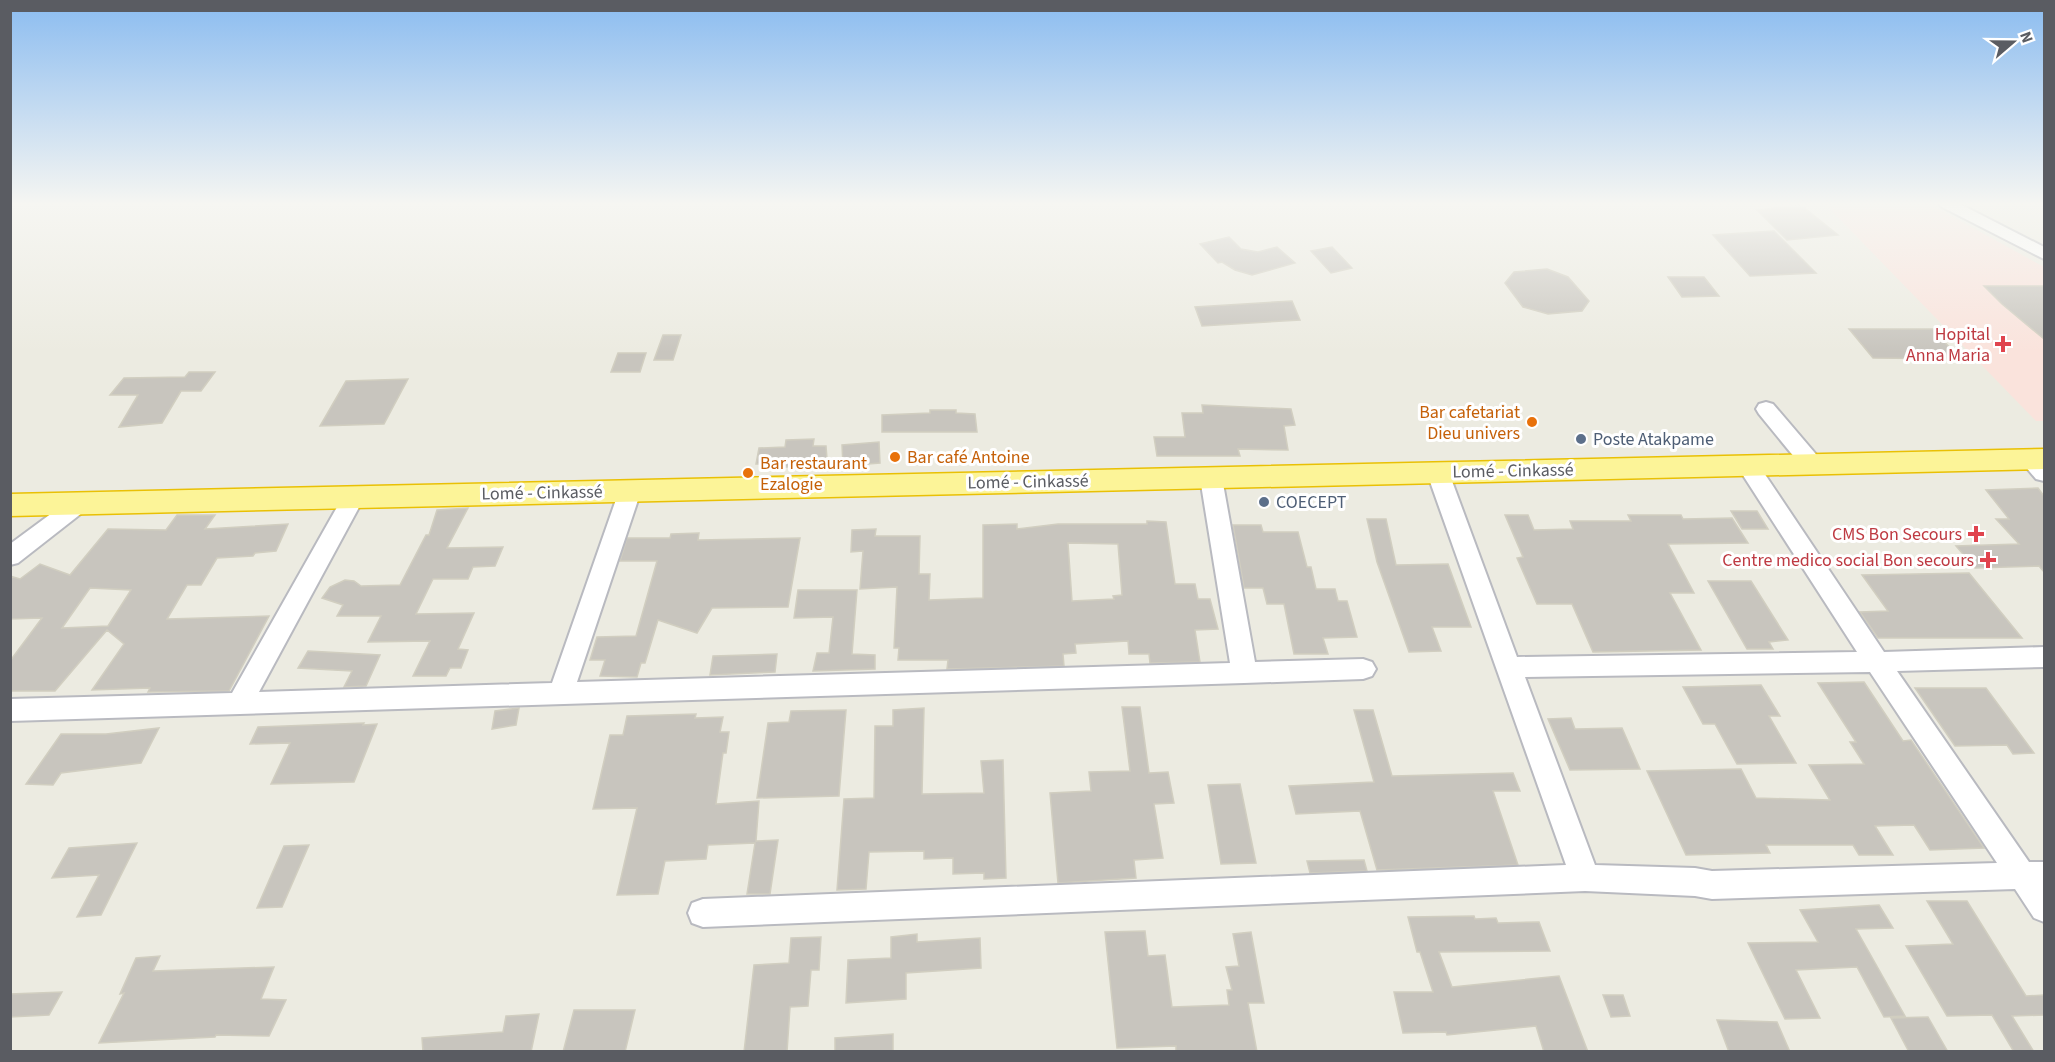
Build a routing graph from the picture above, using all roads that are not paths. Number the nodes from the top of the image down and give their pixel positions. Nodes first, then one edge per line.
1 (1766, 409) dead end
2 (1812, 464) junction
3 (2040, 464) edge
4 (1748, 466) junction
5 (1438, 473) junction
6 (1211, 478) junction
7 (630, 491) junction
8 (353, 498) junction
9 (79, 504) junction
10 (10, 506) edge
11 (10, 557) edge
12 (2044, 657) edge
13 (1877, 662) junction
14 (1509, 668) junction
15 (1363, 669) dead end
16 (1244, 673) junction
17 (561, 693) junction
18 (239, 704) junction
19 (10, 710) edge
20 (2033, 875) edge
21 (1585, 878) junction
22 (2044, 908) edge
23 (703, 913) dead end

1 - 2 street
2 - 3 highway, Lomé - Cinkassé
2 - 4 highway, Lomé - Cinkassé
4 - 5 highway, Lomé - Cinkassé
4 - 13 street
5 - 6 highway, Lomé - Cinkassé
5 - 14 street
6 - 7 highway, Lomé - Cinkassé
6 - 16 street
7 - 8 highway, Lomé - Cinkassé
7 - 17 street
8 - 9 highway, Lomé - Cinkassé
8 - 18 street
9 - 10 highway, Lomé - Cinkassé
9 - 11 street
12 - 13 street
13 - 14 street
13 - 20 street
14 - 21 street
15 - 16 street
16 - 17 street
17 - 18 street
18 - 19 street
20 - 21 street
20 - 22 street
21 - 23 street

